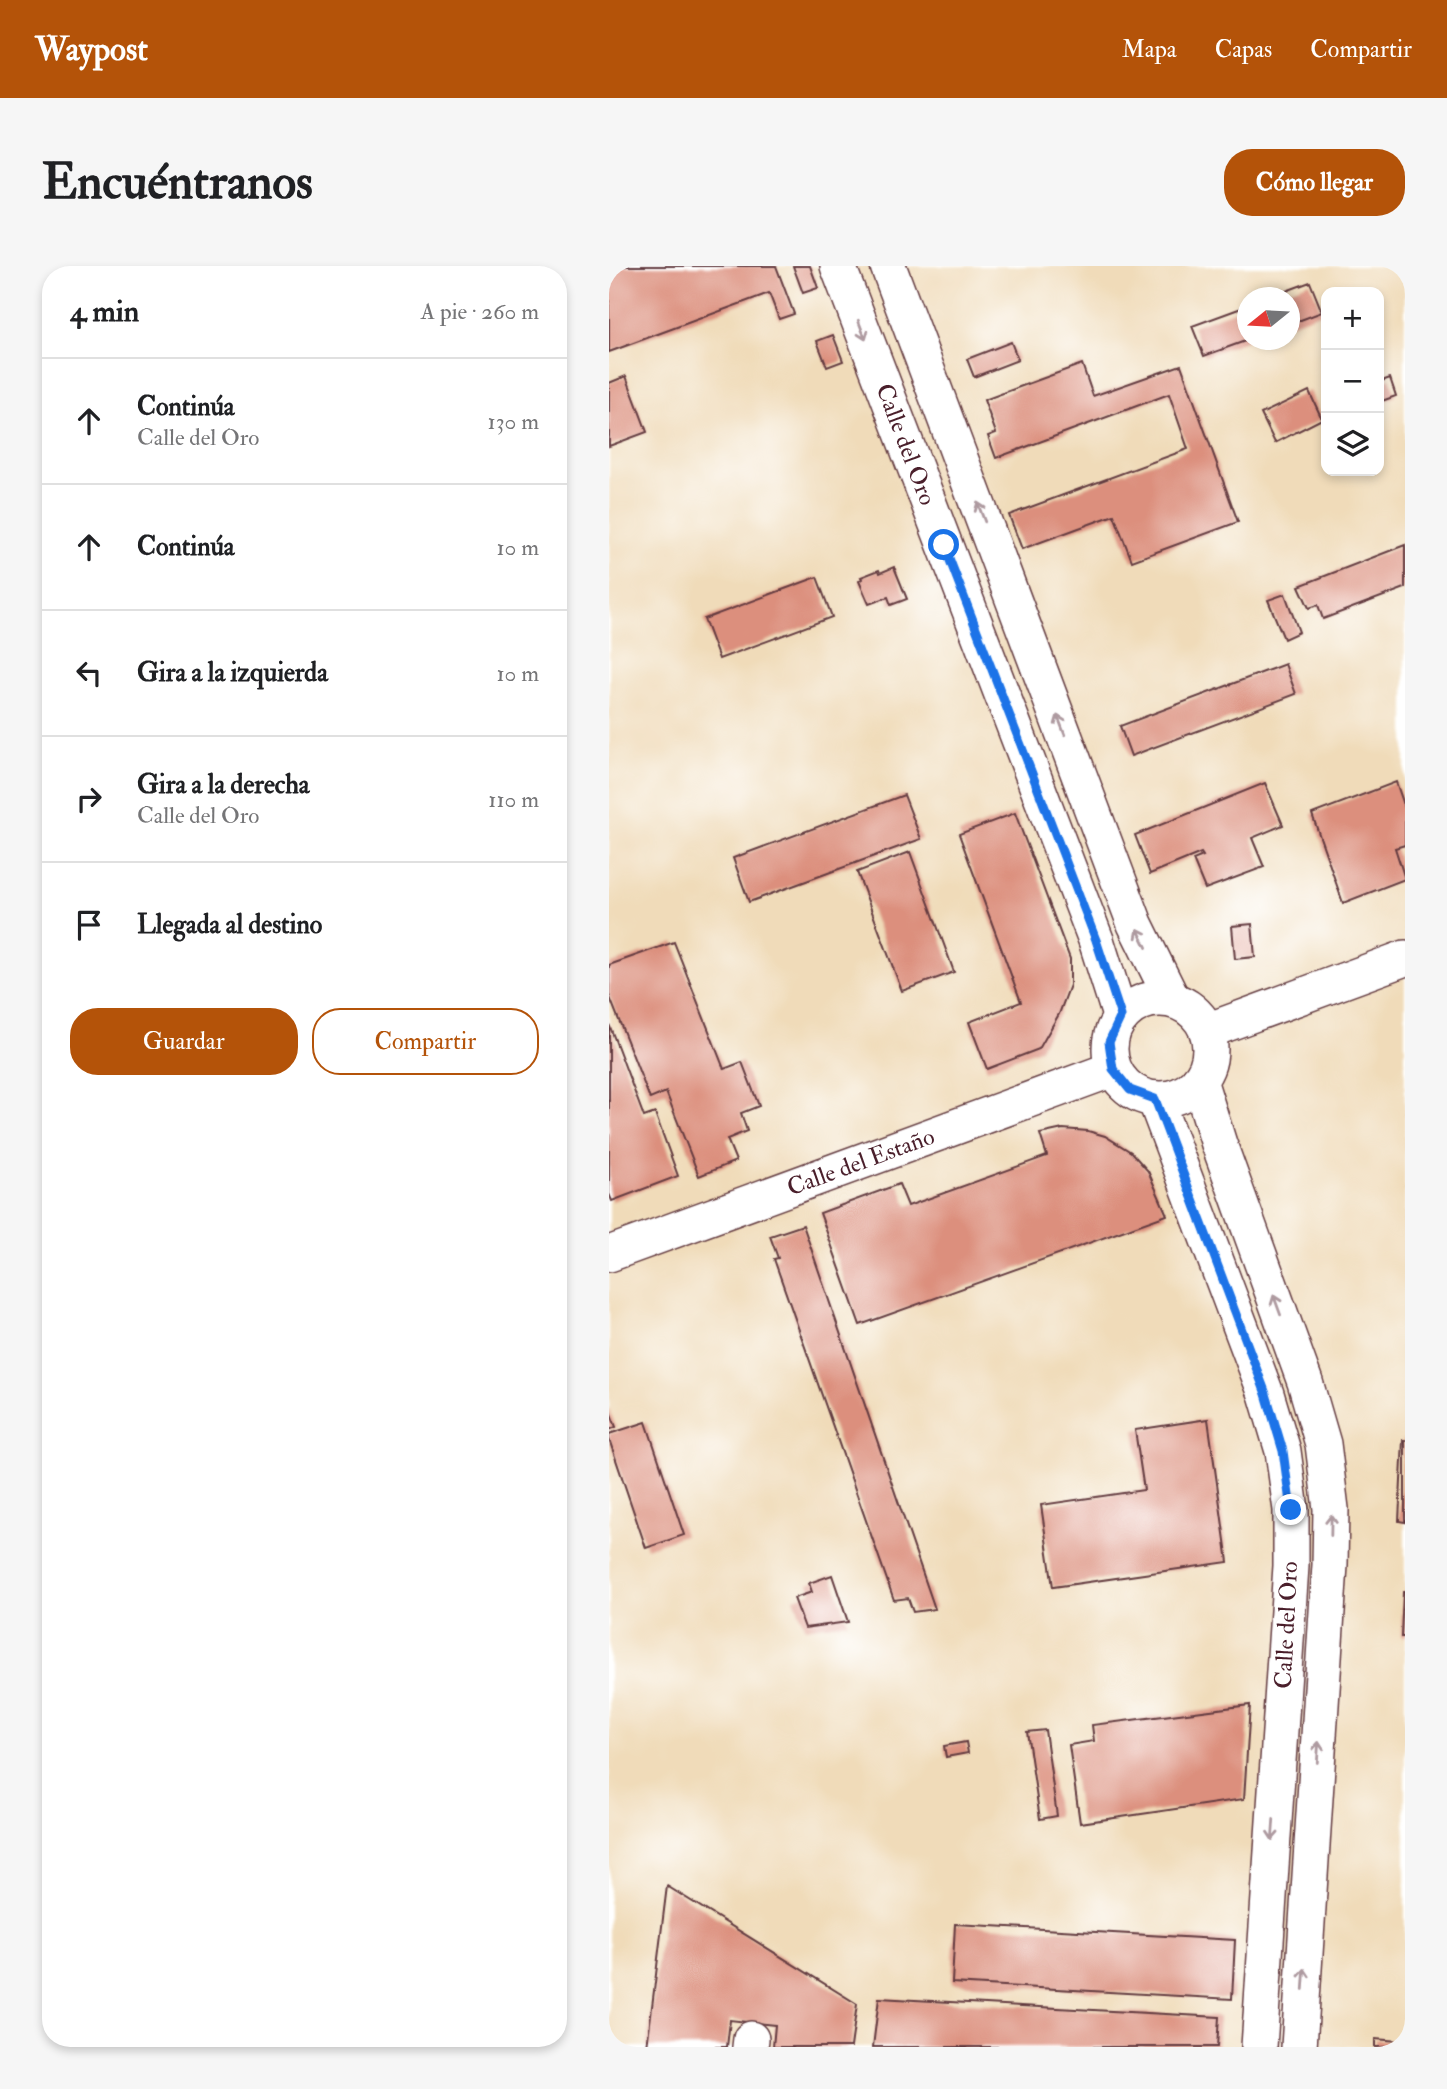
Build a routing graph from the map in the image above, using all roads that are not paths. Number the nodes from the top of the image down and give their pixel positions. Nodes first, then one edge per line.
1 (838, 266) edge
2 (888, 266) edge
3 (1405, 958) edge
4 (1172, 999) junction
5 (1121, 1016) junction
6 (1207, 1031) junction
7 (1113, 1069) junction
8 (1199, 1080) junction
9 (1155, 1099) junction
10 (609, 1254) edge
11 (1259, 2047) edge
12 (1300, 2047) edge

1 -> 5 street, Calle del Oro
4 -> 2 street, Calle del Oro
3 - 6 street
4 - 5 street
4 - 6 street
5 - 7 street
6 - 8 street
7 - 9 street
7 - 10 street, Calle del Estaño
8 - 9 street
12 -> 8 street
9 -> 11 street, Calle del Oro

